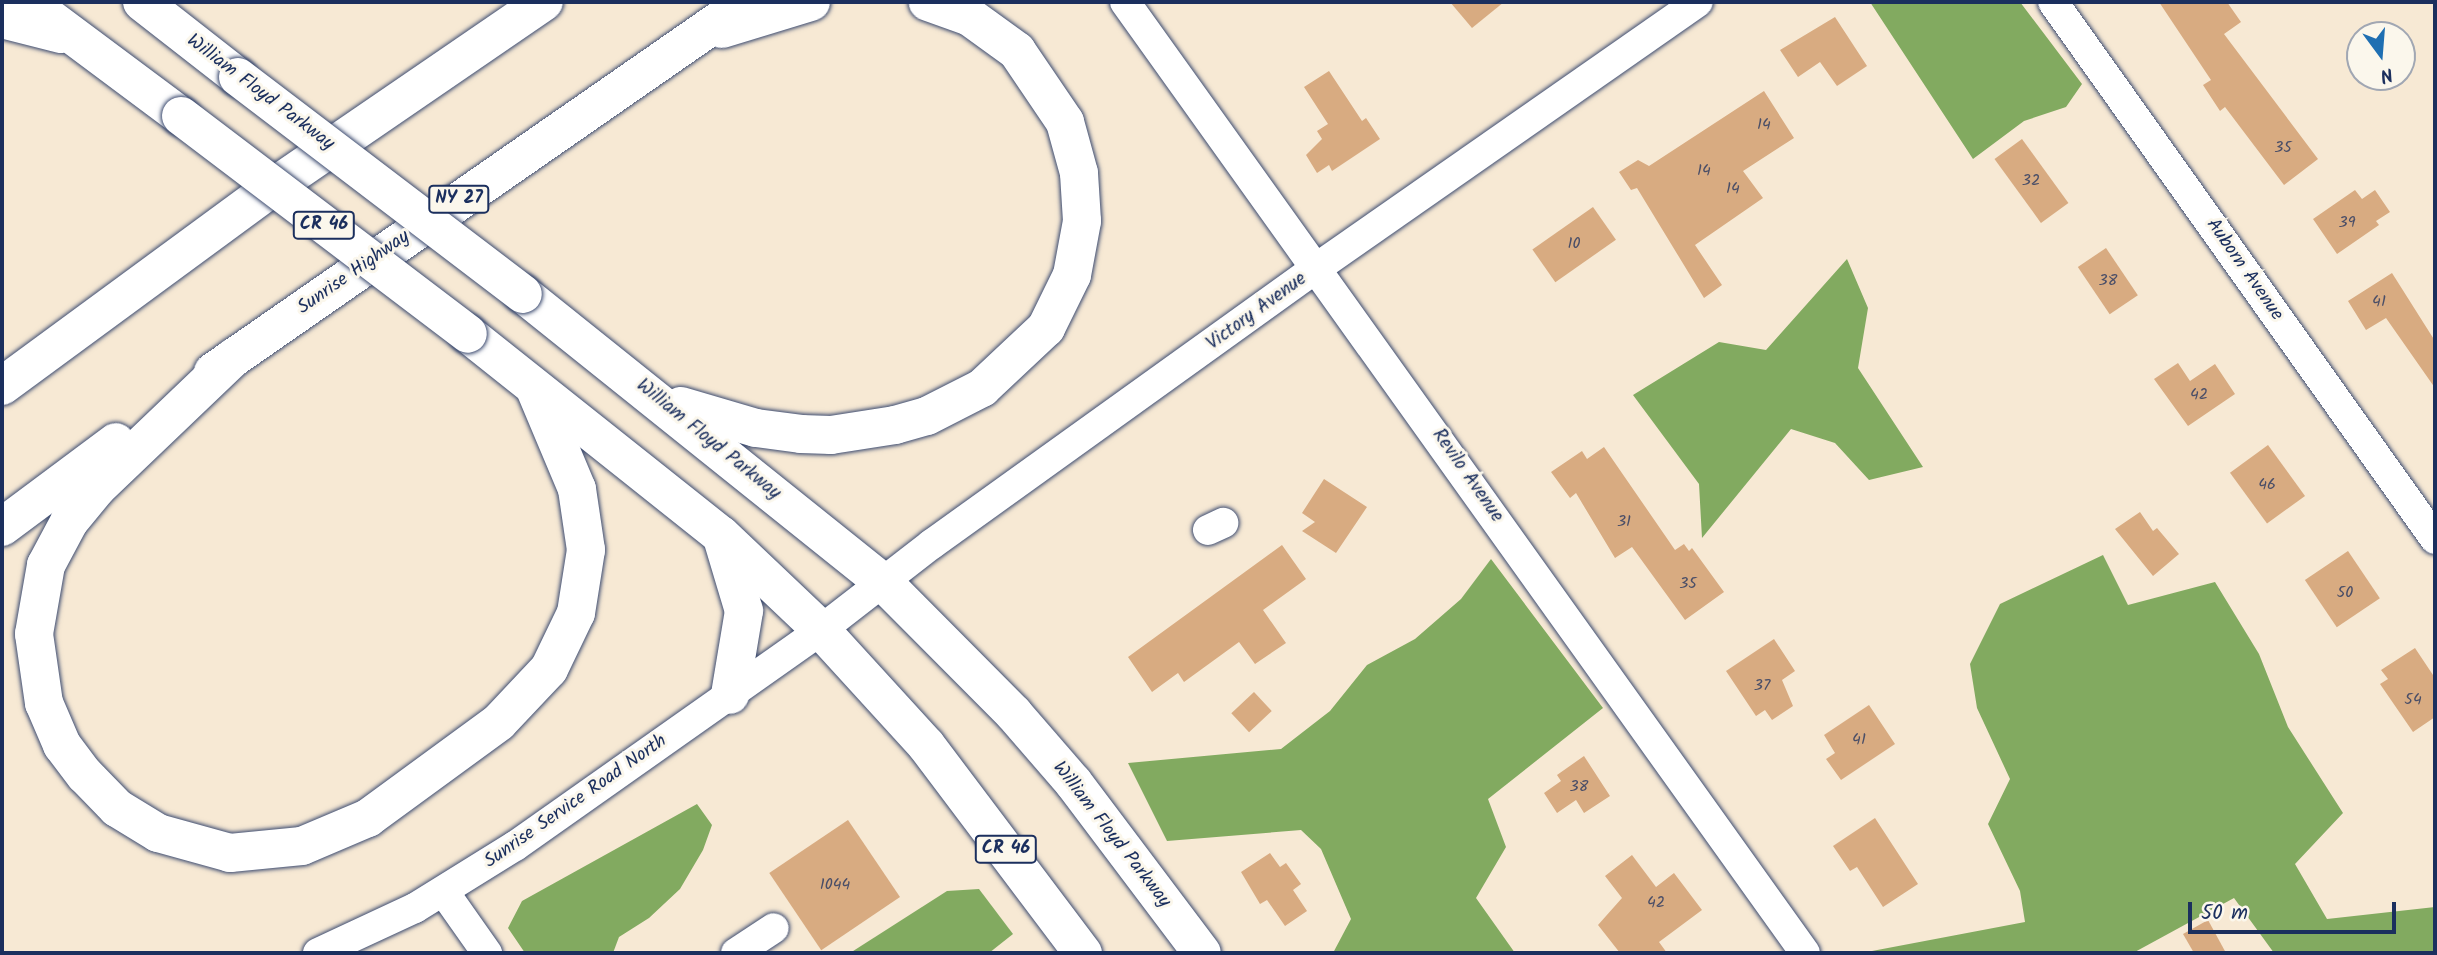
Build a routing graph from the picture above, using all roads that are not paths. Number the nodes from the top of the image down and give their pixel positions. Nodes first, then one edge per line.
1 (28, 2) edge
2 (513, 2) edge
3 (544, 2) edge
4 (746, 2) edge
5 (811, 2) edge
6 (928, 2) edge
7 (1125, 2) edge
8 (1699, 2) edge
9 (2053, 2) edge
10 (157, 9) edge
11 (2, 19) edge
12 (79, 39) junction
13 (683, 42) junction
14 (432, 75) junction
15 (1318, 267) junction
16 (234, 356) junction
17 (10, 378) edge
18 (535, 389) junction
19 (658, 399) junction
20 (2, 527) edge
21 (721, 536) junction
22 (2435, 538) edge
23 (883, 582) junction
24 (821, 630) junction
25 (730, 695) junction
26 (444, 892) junction
27 (774, 928) dead end
28 (318, 953) edge
29 (487, 953) edge
30 (736, 953) edge
31 (1083, 953) edge
32 (1202, 953) edge
33 (1805, 953) edge

1 - 12 highway, CR 46
2 - 14 highway
3 - 14 highway
4 - 13 highway, Sunrise Highway / NY 27
5 - 13 highway
6 - 19 highway
7 - 15 street, Revilo Avenue
8 - 15 street, Victory Avenue
9 - 22 street, Auborn Avenue
10 - 19 highway, William Floyd Parkway, bridge
11 - 12 highway
12 - 18 highway, CR 46, bridge
13 - 16 highway, Sunrise Highway / NY 27
14 - 17 highway
15 - 23 street, Victory Avenue
15 - 33 street, Revilo Avenue
16 - 18 highway
16 - 20 highway, Sunrise Highway / NY 27
18 - 21 highway, CR 46
19 - 23 highway, William Floyd Parkway
21 - 24 highway, CR 46
21 - 25 highway
23 - 24 street, Victory Avenue
23 - 32 highway, William Floyd Parkway
24 - 25 street, Sunrise Service Road North
24 - 31 highway, CR 46
25 - 26 street, Sunrise Service Road North
26 - 28 street, Sunrise Service Road North
26 - 29 street
27 - 30 street

